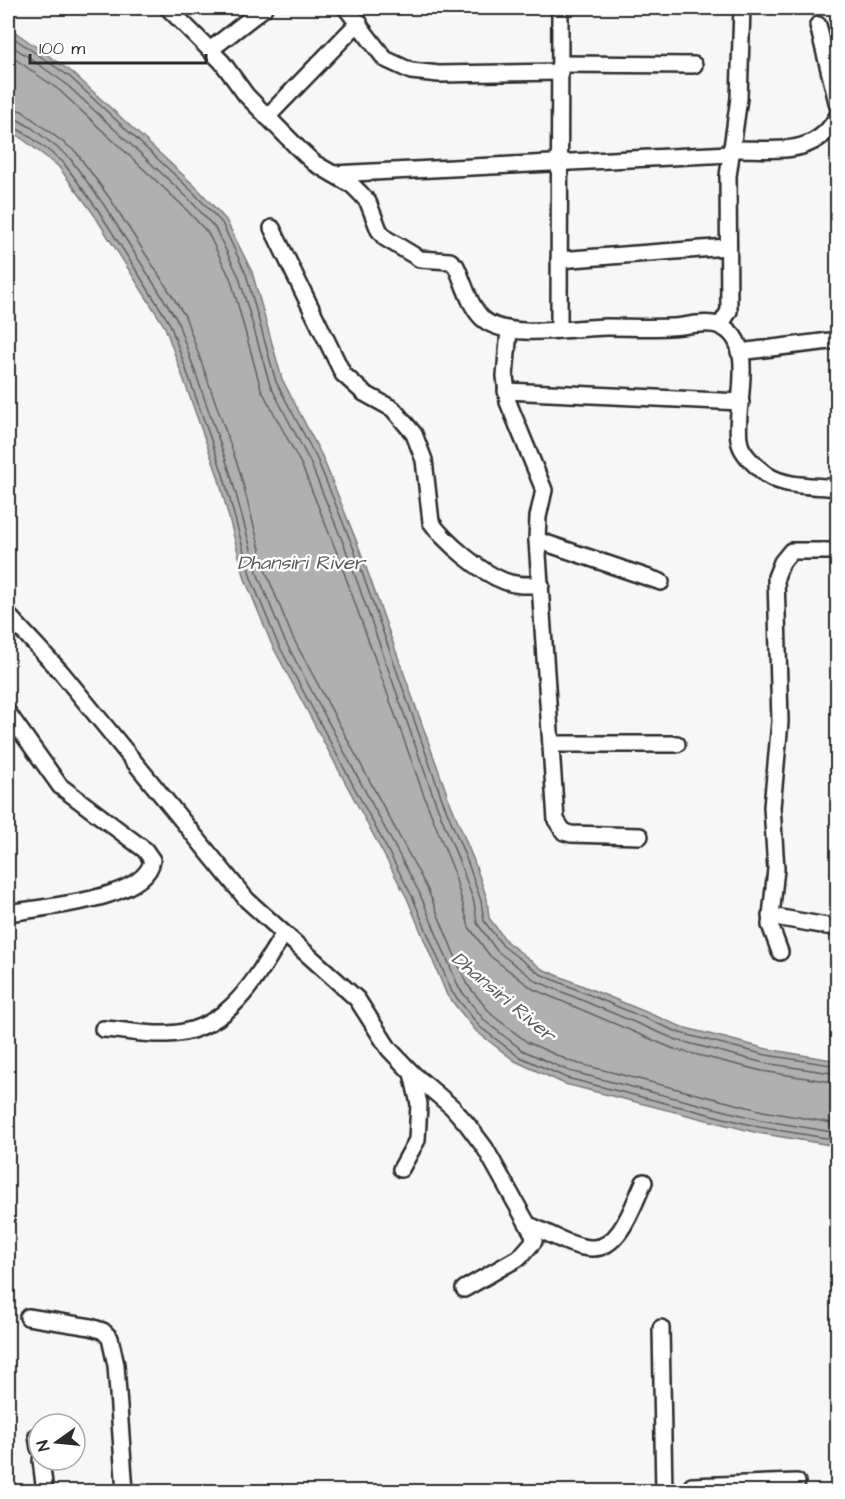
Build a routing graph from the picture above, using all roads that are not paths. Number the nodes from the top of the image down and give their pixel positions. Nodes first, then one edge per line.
1 (168, 8) edge
2 (264, 8) edge
3 (346, 8) edge
4 (560, 8) edge
5 (742, 8) edge
6 (359, 22) junction
7 (818, 25) dead end
8 (210, 50) junction
9 (694, 65) dead end
10 (560, 68) junction
11 (837, 106) edge
12 (837, 115) edge
13 (267, 117) junction
14 (731, 151) junction
15 (560, 163) junction
16 (333, 174) junction
17 (272, 228) dead end
18 (727, 247) junction
19 (559, 260) junction
20 (720, 326) junction
21 (509, 330) junction
22 (559, 330) junction
23 (837, 340) edge
24 (739, 352) junction
25 (506, 391) junction
26 (741, 402) junction
27 (837, 488) edge
28 (537, 540) junction
29 (837, 551) edge
30 (661, 582) dead end
31 (541, 585) junction
32 (8, 615) edge
33 (8, 713) edge
34 (552, 744) junction
35 (677, 744) dead end
36 (640, 836) dead end
37 (8, 913) edge
38 (770, 916) junction
39 (837, 928) edge
40 (283, 935) junction
41 (780, 952) dead end
42 (103, 1029) dead end
43 (412, 1073) junction
44 (401, 1169) dead end
45 (644, 1182) dead end
46 (531, 1226) junction
47 (464, 1289) dead end
48 (28, 1317) dead end
49 (661, 1328) dead end
50 (43, 1472) edge
51 (797, 1482) dead end
52 (45, 1491) edge
53 (124, 1491) edge
54 (664, 1491) edge
55 (689, 1491) edge

1 - 8 street
2 - 8 street
3 - 6 street
4 - 10 street
5 - 14 street
6 - 10 street
6 - 13 street
7 - 11 street
8 - 13 street
9 - 10 street
10 - 15 street
12 - 14 street
13 - 16 street
14 - 15 street
14 - 18 street
15 - 16 street
15 - 19 street
16 - 21 street
17 - 31 street
18 - 19 street
18 - 20 street
19 - 22 street
20 - 22 street
20 - 24 street
21 - 22 street
21 - 25 street
23 - 24 street
24 - 26 street
25 - 26 street
25 - 28 street
26 - 27 street
28 - 30 street
28 - 31 street
29 - 38 street
31 - 34 street
32 - 40 street
33 - 37 street
34 - 35 street
34 - 36 street
38 - 39 street
38 - 41 street
40 - 42 street
40 - 43 street
43 - 44 street
43 - 46 street
45 - 46 street
46 - 47 street
48 - 53 street
49 - 54 street
50 - 52 street
51 - 55 street

